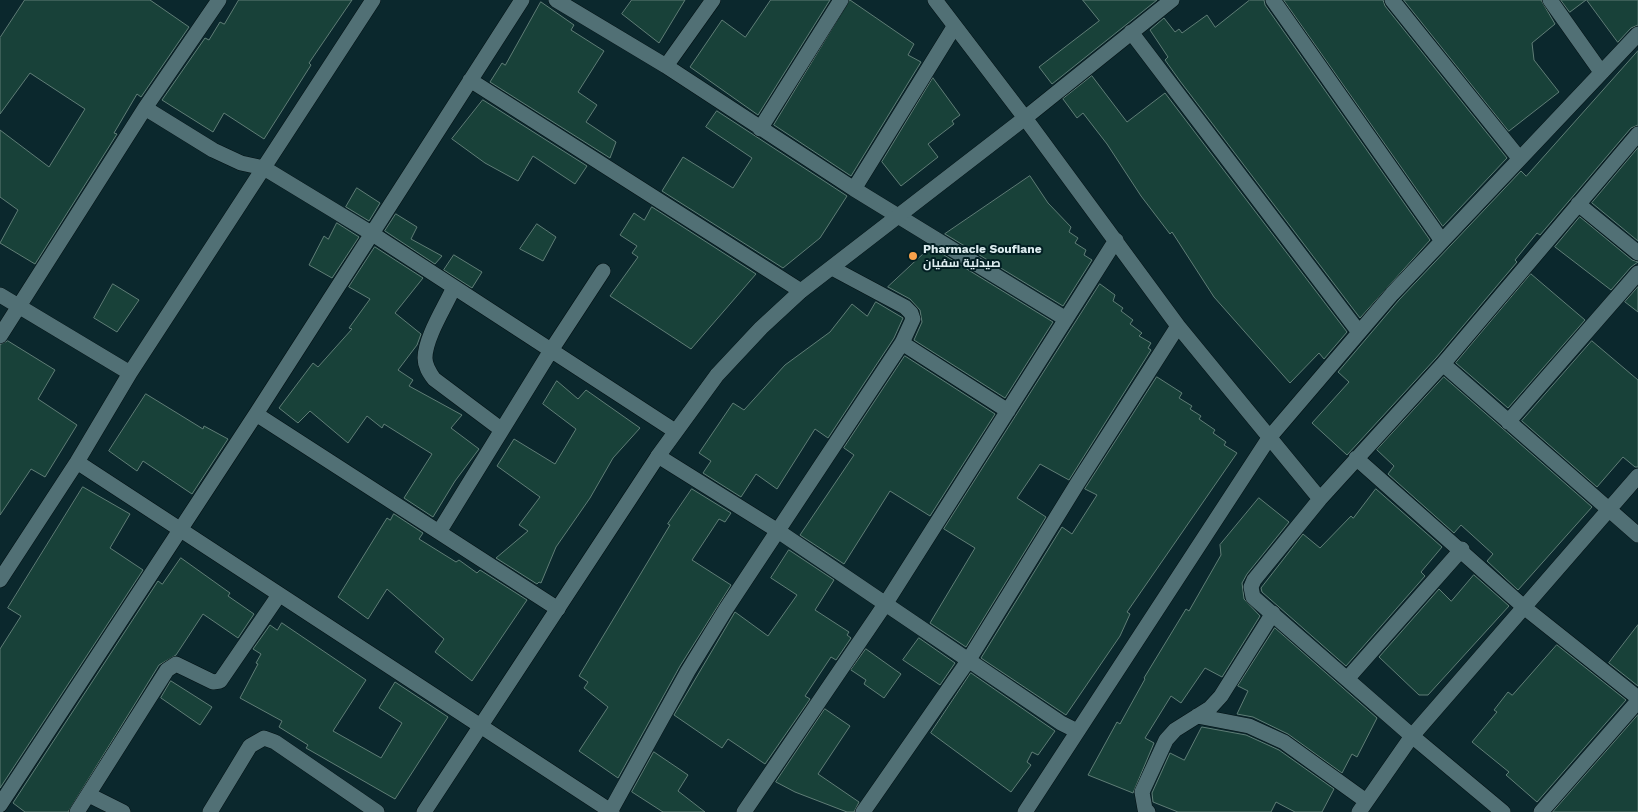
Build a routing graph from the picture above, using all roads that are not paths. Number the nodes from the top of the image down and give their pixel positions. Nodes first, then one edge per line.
1 (219, 0) edge
2 (373, 0) edge
3 (522, 0) edge
4 (556, 0) edge
5 (713, 0) edge
6 (841, 0) edge
7 (935, 0) edge
8 (1273, 0) edge
9 (1392, 0) edge
10 (1550, 0) edge
11 (1168, 1) edge
12 (954, 26) junction
13 (1131, 32) junction
14 (1638, 34) edge
15 (666, 66) junction
16 (1601, 72) junction
17 (470, 80) junction
18 (145, 108) junction
19 (1025, 118) junction
20 (760, 129) junction
21 (1638, 134) edge
22 (1519, 158) junction
23 (264, 168) junction
24 (854, 189) junction
25 (1578, 204) junction
26 (897, 216) junction
27 (371, 233) junction
28 (1116, 240) junction
29 (1442, 241) junction
30 (1638, 253) edge
31 (832, 268) junction
32 (603, 271) dead end
33 (1638, 273) edge
34 (453, 289) junction
35 (801, 291) junction
36 (0, 295) edge
37 (20, 306) junction
38 (1066, 319) junction
39 (1178, 326) junction
40 (1358, 331) junction
41 (0, 336) edge
42 (902, 343) junction
43 (550, 352) junction
44 (1443, 364) junction
45 (130, 373) junction
46 (1008, 411) junction
47 (256, 414) junction
48 (1508, 422) junction
49 (502, 430) junction
50 (675, 431) junction
51 (1269, 438) junction
52 (658, 456) junction
53 (1356, 458) junction
54 (77, 462) junction
55 (1638, 476) edge
56 (1320, 499) junction
57 (1608, 511) junction
58 (179, 530) junction
59 (778, 531) junction
60 (439, 532) junction
61 (1638, 535) edge
62 (1462, 549) junction
63 (0, 580) edge
64 (279, 595) junction
65 (886, 603) junction
66 (1525, 608) junction
67 (558, 609) junction
68 (1272, 613) junction
69 (968, 661) junction
70 (1347, 679) junction
71 (1638, 700) edge
72 (1197, 716) junction
73 (480, 727) junction
74 (1077, 732) junction
75 (1412, 736) junction
76 (89, 795) junction
77 (0, 805) edge
78 (1363, 806) edge
79 (77, 812) edge
80 (123, 812) edge
81 (210, 812) edge
82 (377, 812) edge
83 (424, 812) edge
84 (611, 812) edge
85 (744, 812) edge
86 (863, 812) edge
87 (1025, 812) edge
88 (1148, 812) edge
89 (1504, 812) edge
90 (1541, 812) edge

1 - 18 street
2 - 23 street
3 - 17 street
4 - 15 street
5 - 15 street
6 - 20 street
7 - 12 street
8 - 29 street
9 - 22 street
10 - 16 street
11 - 13 street
12 - 19 street
12 - 24 street
13 - 19 street
13 - 40 street
14 - 16 street
15 - 20 street
16 - 22 street
17 - 27 street
17 - 35 street
18 - 23 street
18 - 37 street
19 - 26 street
19 - 28 street
20 - 24 street
21 - 25 street
22 - 29 street
23 - 27 street
23 - 45 street
24 - 26 street
25 - 30 street
25 - 44 street
26 - 31 street
26 - 38 street
27 - 34 street
27 - 47 street
28 - 38 street
28 - 39 street
29 - 40 street
31 - 35 street
31 - 42 street
32 - 43 street
33 - 48 street
34 - 43 street
34 - 49 street
35 - 50 street
36 - 37 street
37 - 41 street
37 - 45 street
38 - 46 street
39 - 51 street
39 - 69 street
40 - 51 street
42 - 46 street
42 - 59 street
43 - 49 street
43 - 50 street
44 - 48 street
44 - 53 street
45 - 54 street
46 - 65 street
47 - 58 street
47 - 60 street
48 - 57 street
49 - 60 street
50 - 52 street
51 - 56 street
51 - 74 street
52 - 59 street
52 - 67 street
53 - 56 street
53 - 62 street
54 - 58 street
54 - 63 street
55 - 57 street
56 - 68 street
57 - 61 street
57 - 66 street
58 - 64 street
58 - 77 street
59 - 65 street
59 - 84 street
60 - 67 street
62 - 66 street
62 - 70 street
64 - 73 street
64 - 76 street
65 - 69 street
65 - 85 street
66 - 71 street
66 - 75 street
67 - 73 street
68 - 70 street
68 - 72 street
69 - 74 street
69 - 86 street
70 - 75 street
71 - 90 street
72 - 78 street
72 - 88 street
73 - 83 street
73 - 84 street
74 - 87 street
75 - 78 street
75 - 89 street
76 - 79 street
76 - 80 street
81 - 82 street

